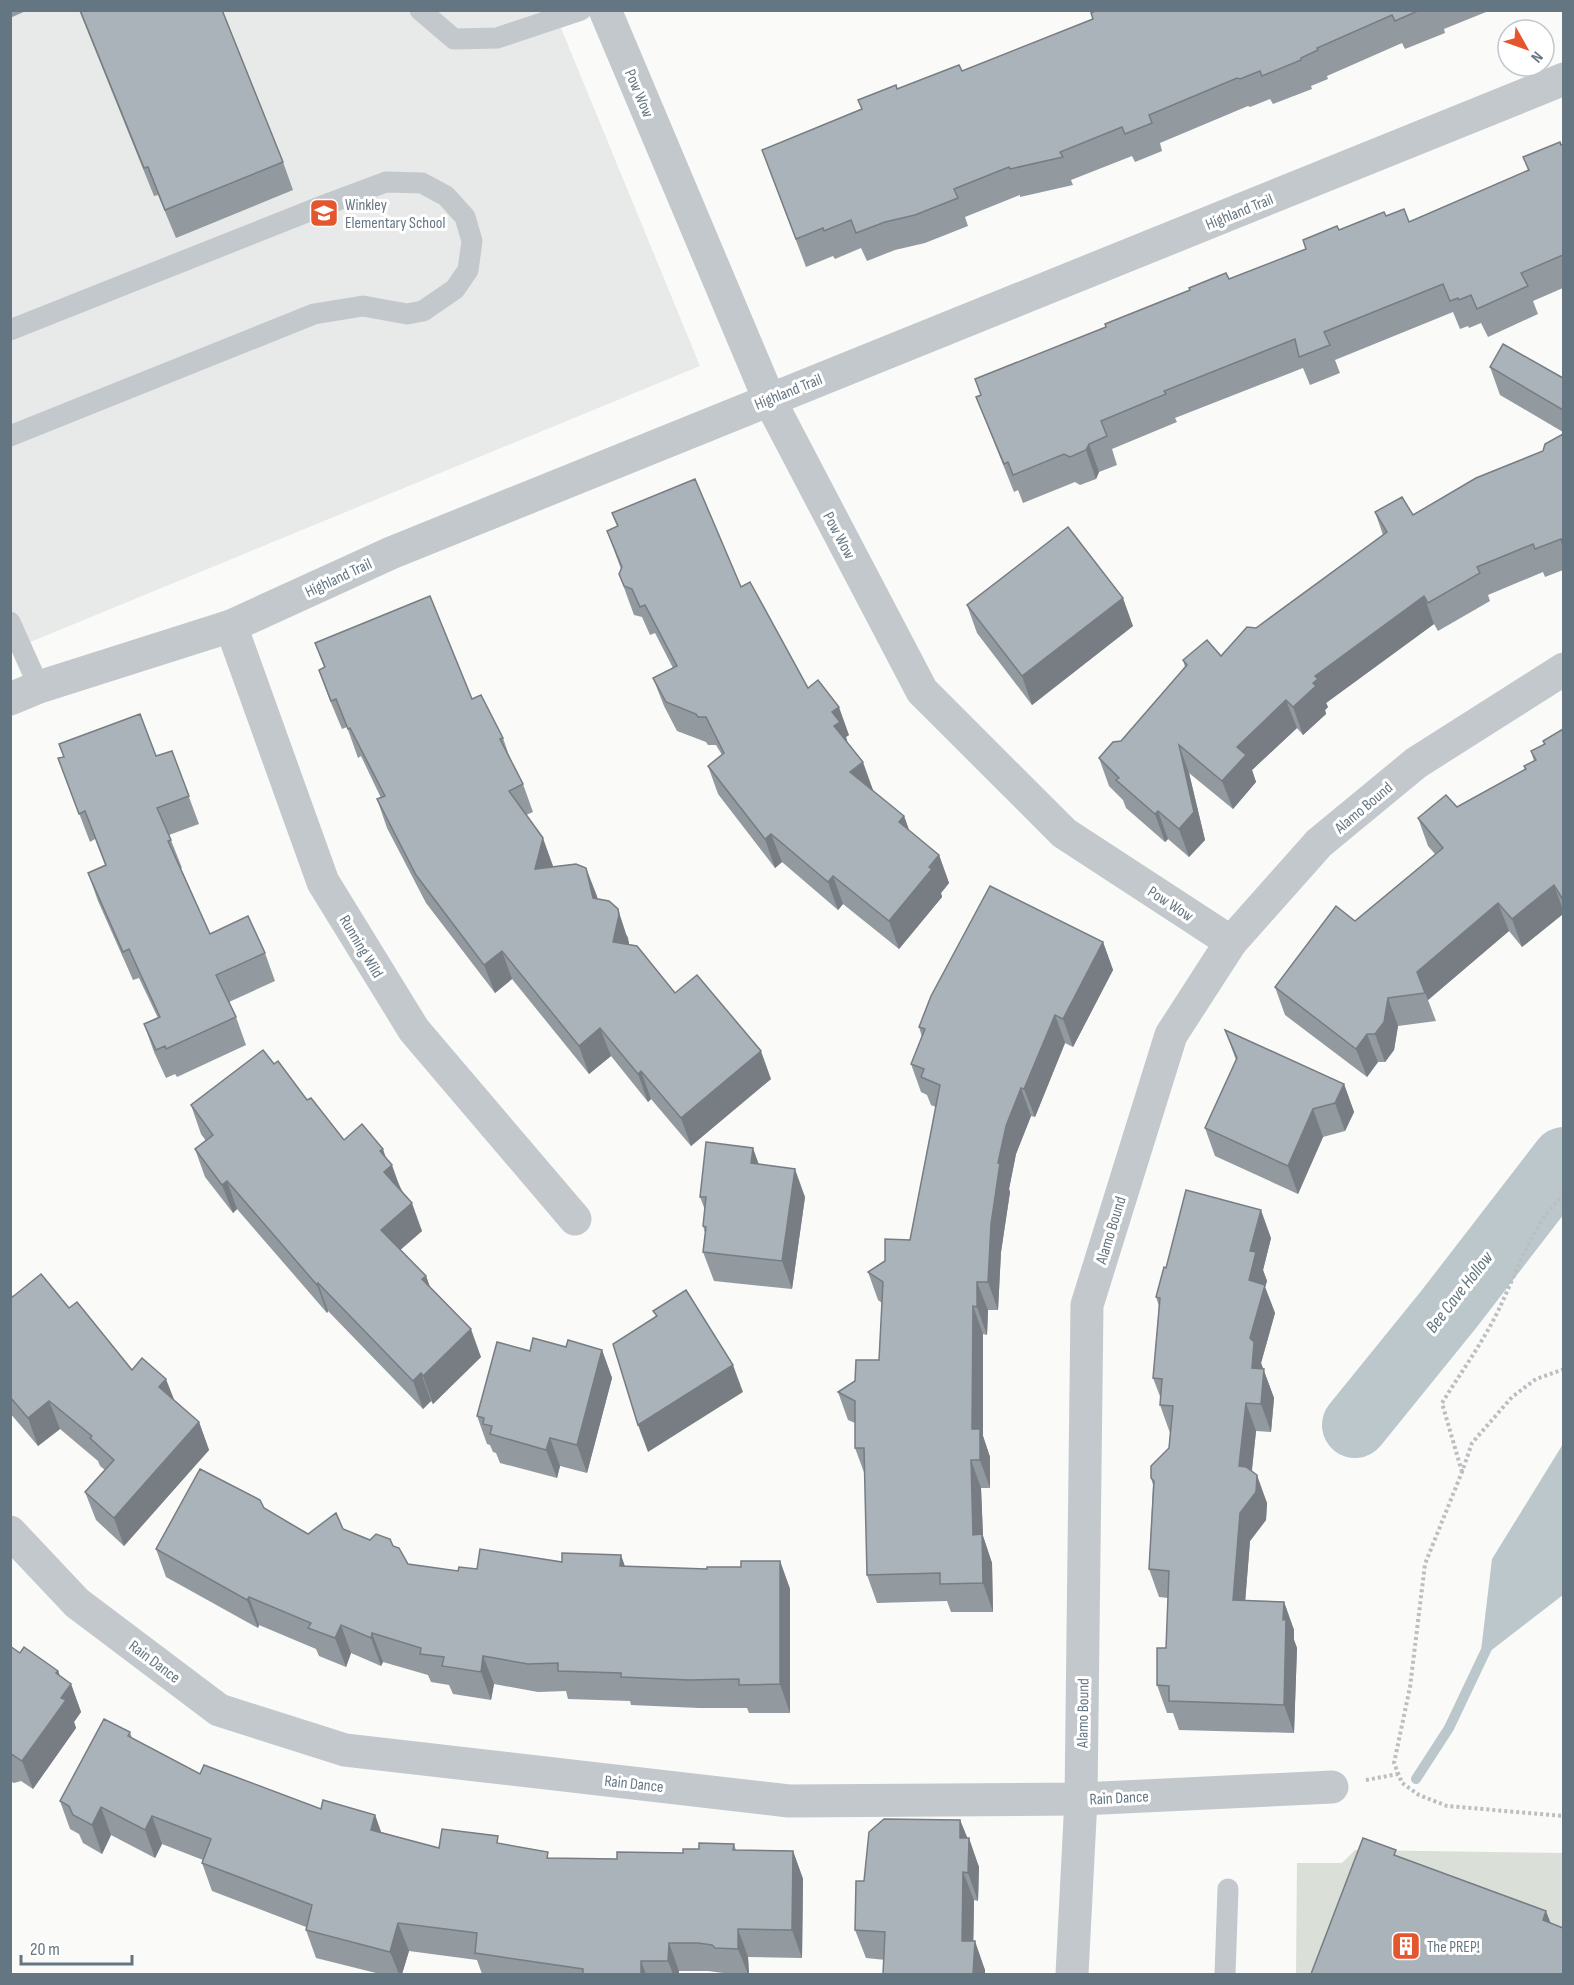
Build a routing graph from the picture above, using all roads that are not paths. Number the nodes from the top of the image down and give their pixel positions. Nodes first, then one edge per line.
1 (420, 10) edge
2 (581, 10) edge
3 (605, 10) edge
4 (1563, 79) edge
5 (10, 330) edge
6 (769, 399) junction
7 (10, 435) edge
8 (10, 622) edge
9 (231, 626) junction
10 (1563, 669) edge
11 (25, 693) edge
12 (1231, 942) junction
13 (575, 1219) dead end
14 (10, 1532) edge
15 (1332, 1787) dead end
16 (1081, 1799) junction
17 (1228, 1888) dead end
18 (1072, 1974) edge
19 (1225, 1974) edge

1 - 2 lane
3 - 6 street, Pow Wow
4 - 6 street, Highland Trail
5 - 7 lane
6 - 9 street, Highland Trail
6 - 12 street, Pow Wow
8 - 11 lane
9 - 11 street, Highland Trail
9 - 13 street, Running Wild
10 - 12 street, Alamo Bound
12 - 16 street, Alamo Bound
14 - 16 street, Rain Dance
15 - 16 street, Rain Dance
16 - 18 street, Alamo Bound
17 - 19 lane

